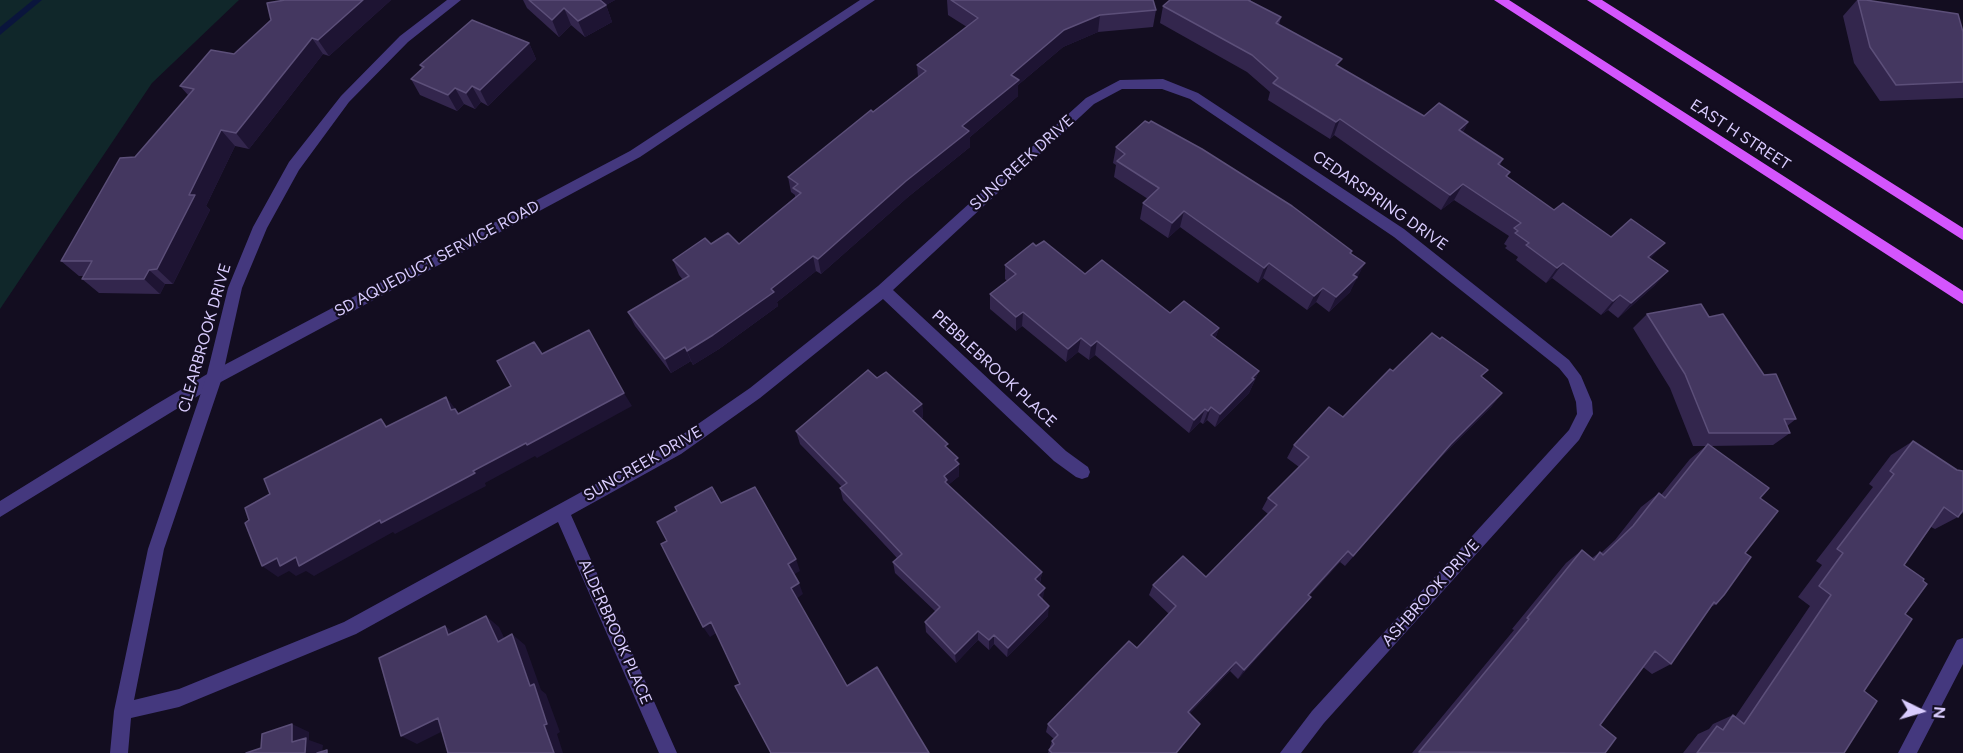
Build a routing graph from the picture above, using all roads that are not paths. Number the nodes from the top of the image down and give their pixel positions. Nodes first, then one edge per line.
1 (455, 0) edge
2 (869, 0) edge
3 (1500, 0) edge
4 (1593, 0) edge
5 (1090, 101) joint
6 (1963, 235) edge
7 (883, 290) junction
8 (1963, 298) edge
9 (214, 378) junction
10 (1575, 435) joint
11 (1082, 472) dead end
12 (0, 510) edge
13 (561, 511) junction
14 (1963, 646) edge
15 (123, 711) junction
16 (119, 753) edge
17 (668, 753) edge
18 (1290, 753) edge
19 (1907, 753) edge

1 - 9 street, CLEARBROOK DRIVE
2 - 9 street, SD AQUEDUCT SERVICE ROAD
3 - 8 main road, EAST H STREET
4 - 6 main road, EAST H STREET
5 - 7 street, SUNCREEK DRIVE
5 - 10 street, CEDARSPRING DRIVE
7 - 11 street, PEBBLEBROOK PLACE
7 - 13 street, SUNCREEK DRIVE
9 - 12 street, SD AQUEDUCT SERVICE ROAD
9 - 15 street, CLEARBROOK DRIVE
10 - 18 street, ASHBROOK DRIVE
13 - 15 street, SUNCREEK DRIVE
13 - 17 street, ALDERBROOK PLACE
14 - 19 street
15 - 16 street, CLEARBROOK DRIVE

